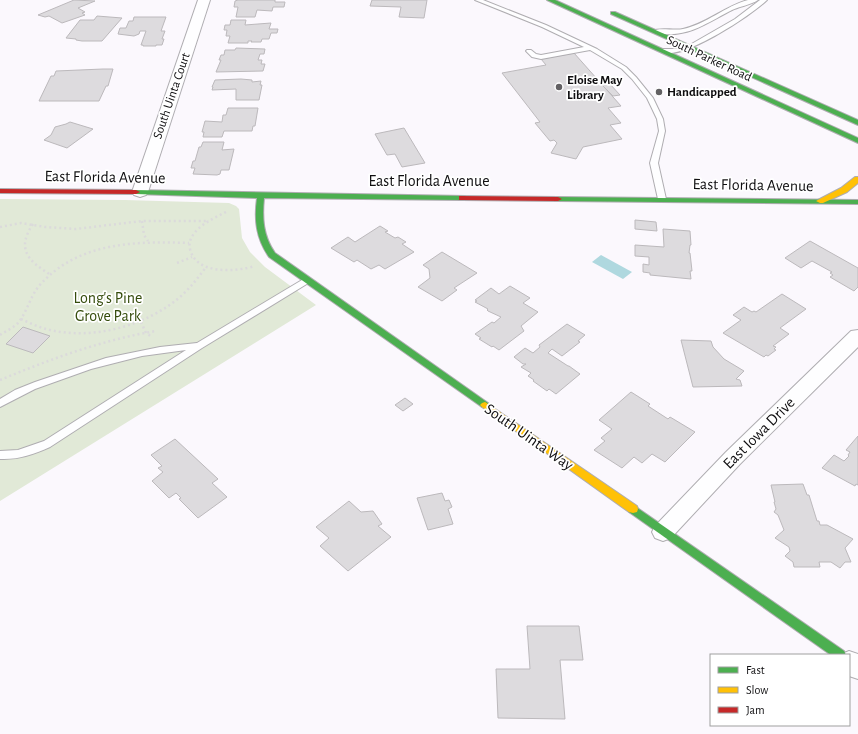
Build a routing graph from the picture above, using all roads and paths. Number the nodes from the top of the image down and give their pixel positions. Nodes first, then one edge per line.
1 (204, 0) edge
2 (478, 0) edge
3 (550, 0) edge
4 (755, 0) edge
5 (764, 0) edge
6 (605, 9) dead end
7 (653, 31) junction
8 (690, 47) junction
9 (590, 48) junction
10 (529, 51) dead end
11 (660, 51) junction
12 (858, 122) edge
13 (855, 144) edge
14 (858, 179) edge
15 (0, 191) edge
16 (140, 192) junction
17 (261, 195) junction
18 (662, 199) junction
19 (820, 201) junction
20 (858, 202) edge
21 (223, 214) dead end
22 (142, 221) junction
23 (209, 221) junction
24 (33, 224) junction
25 (0, 227) edge
26 (148, 242) junction
27 (189, 243) junction
28 (192, 257) junction
29 (176, 263) dead end
30 (256, 265) dead end
31 (206, 267) junction
32 (51, 275) junction
33 (307, 280) junction
34 (21, 319) junction
35 (156, 331) dead end
36 (0, 335) edge
37 (858, 336) edge
38 (199, 346) junction
39 (0, 380) edge
40 (0, 404) edge
41 (0, 455) edge
42 (663, 532) junction
43 (840, 654) edge

1 - 16 street, South Uinta Court
2 - 9 lane
3 - 11 street, South Parker Road
4 - 7 lane
5 - 8 lane
6 - 7 street, South Parker Road
7 - 8 street, South Parker Road
8 - 11 lane
8 - 12 street, South Parker Road
9 - 10 lane
9 - 18 lane
11 - 13 street, South Parker Road
14 - 19 street
15 - 16 street, East Florida Avenue
16 - 17 street, East Florida Avenue
17 - 18 street, East Florida Avenue
17 - 33 street, South Uinta Way
18 - 19 street, East Florida Avenue
19 - 20 street, East Florida Avenue
21 - 23 path
22 - 23 path
22 - 24 path
22 - 26 path
23 - 27 path
24 - 25 path
24 - 32 path
26 - 27 path
26 - 32 path
27 - 28 path
28 - 29 path
28 - 31 path
30 - 31 path
31 - 34 path
32 - 34 path
33 - 38 lane
33 - 42 street, South Uinta Way
34 - 36 path
35 - 39 path
37 - 42 street, East Iowa Drive
38 - 40 lane
38 - 41 lane
42 - 43 street, South Uinta Way

